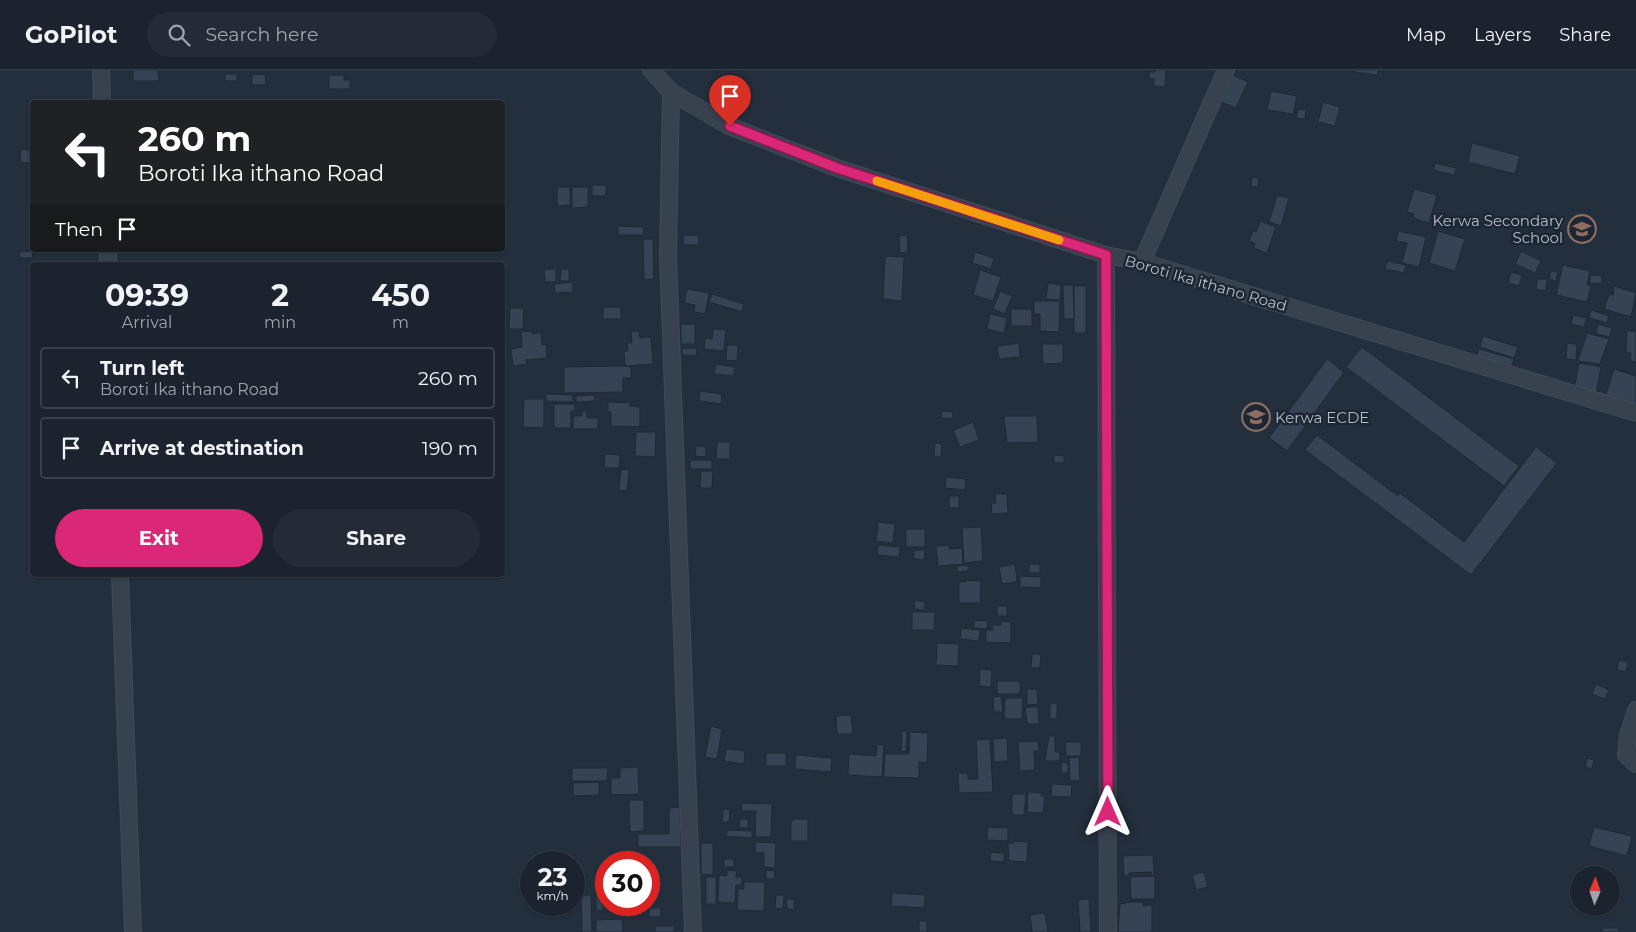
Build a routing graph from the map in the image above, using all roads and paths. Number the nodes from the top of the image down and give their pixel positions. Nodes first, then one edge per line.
1 (101, 70) edge
2 (650, 70) edge
3 (1226, 70) edge
4 (671, 92) junction
5 (102, 100) edge
6 (1106, 255) junction
7 (1142, 262) junction
8 (1636, 414) edge
9 (120, 577) edge
10 (1636, 710) edge
11 (1636, 764) edge
12 (133, 932) edge
13 (693, 932) edge
14 (1108, 932) edge

1 - 5 street
2 - 4 street, Boroti Ika ithano Road
3 - 7 street
4 - 6 street, Boroti Ika ithano Road
4 - 13 street
6 - 7 street, Boroti Ika ithano Road
6 - 14 street
7 - 8 street, Boroti Ika ithano Road
9 - 12 street
10 - 11 street

